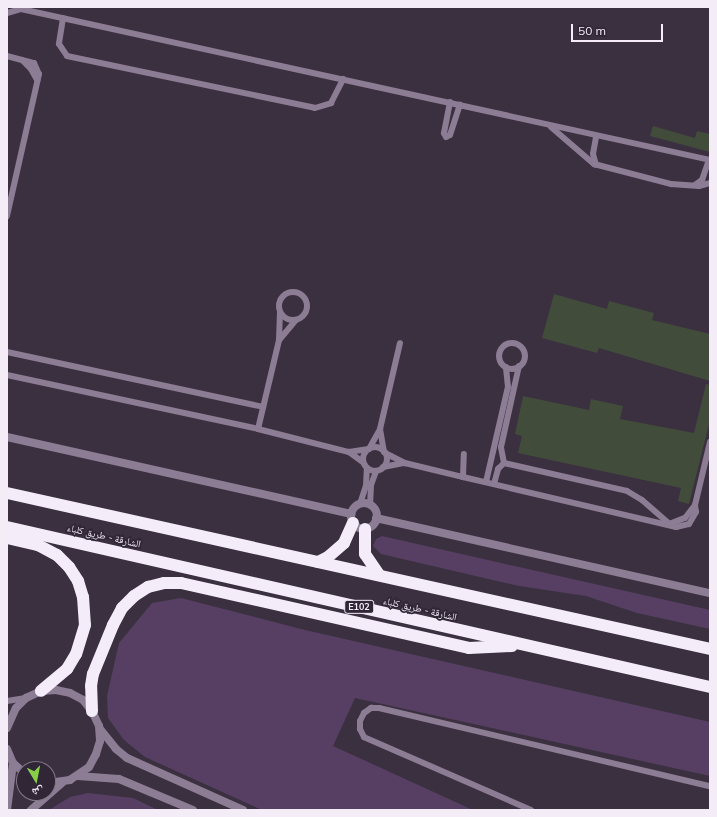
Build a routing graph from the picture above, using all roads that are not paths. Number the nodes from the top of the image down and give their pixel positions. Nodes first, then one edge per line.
1 (7, 13) edge
2 (63, 18) junction
3 (7, 56) edge
4 (343, 78) junction
5 (450, 102) junction
6 (460, 104) junction
7 (549, 126) junction
8 (596, 137) junction
9 (709, 160) edge
10 (596, 165) junction
11 (710, 183) edge
12 (692, 186) junction
13 (7, 216) edge
14 (280, 312) junction
15 (296, 320) junction
16 (279, 340) junction
17 (400, 343) dead end
18 (7, 352) edge
19 (518, 366) junction
20 (506, 367) junction
21 (7, 375) edge
22 (263, 407) junction
23 (258, 429) junction
24 (380, 429) junction
25 (7, 437) edge
26 (710, 442) edge
27 (368, 449) junction
28 (349, 452) junction
29 (384, 452) junction
30 (464, 454) dead end
31 (363, 462) junction
32 (405, 463) junction
33 (504, 463) junction
34 (383, 467) junction
35 (367, 468) junction
36 (376, 471) junction
37 (463, 477) junction
38 (486, 482) junction
39 (494, 484) junction
40 (369, 485) junction
41 (7, 493) edge
42 (360, 504) junction
43 (370, 505) junction
44 (376, 518) junction
45 (352, 519) junction
46 (669, 524) junction
47 (7, 527) edge
48 (365, 529) junction
49 (7, 538) edge
50 (318, 562) junction
51 (379, 575) junction
52 (710, 593) edge
53 (520, 644) junction
54 (710, 649) edge
55 (710, 687) edge
56 (41, 691) junction
57 (26, 698) junction
58 (7, 700) edge
59 (92, 711) junction
60 (98, 726) junction
61 (7, 728) edge
62 (7, 749) edge
63 (14, 762) joint
64 (78, 776) junction
65 (56, 782) edge
66 (63, 782) junction
67 (710, 786) edge
68 (7, 810) edge
69 (31, 810) edge
70 (193, 810) edge
71 (243, 810) edge
72 (531, 810) edge

1 - 2 lane
2 - 4 lane
2 - 4 lane
3 - 13 lane
4 - 5 lane
5 - 6 lane
5 - 6 lane
6 - 7 lane
7 - 8 lane
7 - 10 lane
8 - 9 lane
8 - 10 lane
9 - 12 lane
10 - 12 lane
11 - 12 lane
14 - 15 lane
14 - 15 lane
14 - 16 lane
15 - 16 lane
16 - 22 lane
17 - 24 lane
18 - 22 lane
19 - 20 lane
19 - 20 lane
19 - 33 lane
20 - 38 lane
21 - 23 lane
22 - 23 lane
23 - 28 lane
24 - 27 lane
24 - 29 lane
25 - 45 street
26 - 46 lane
27 - 28 lane
27 - 29 lane
27 - 31 lane
28 - 31 lane
29 - 32 lane
29 - 34 lane
30 - 37 lane
31 - 35 lane
32 - 34 lane
32 - 37 lane
33 - 39 lane
33 - 46 lane
34 - 36 lane
35 - 36 lane
35 - 40 lane
36 - 40 lane
37 - 38 lane
38 - 39 lane
39 - 46 lane
40 - 42 lane
40 - 43 lane
41 - 50 highway, الشارقة - طريق كلباء
42 - 43 street
42 - 45 street
43 - 44 street
44 - 48 street
44 - 52 street
45 - 48 street
45 - 50 highway
47 - 53 highway, الشارقة - طريق كلباء / E102
48 - 51 highway
49 - 56 highway
50 - 51 highway, الشارقة - طريق كلباء
51 - 54 highway, الشارقة - طريق كلباء
53 - 55 highway, الشارقة - طريق كلباء / E102
53 - 59 highway
56 - 57 street
56 - 59 street
57 - 58 lane
57 - 61 street
59 - 60 street
60 - 64 street
60 - 71 street
62 - 63 street
63 - 68 street
64 - 66 street
64 - 70 street
65 - 66 street
66 - 69 street
67 - 72 lane

